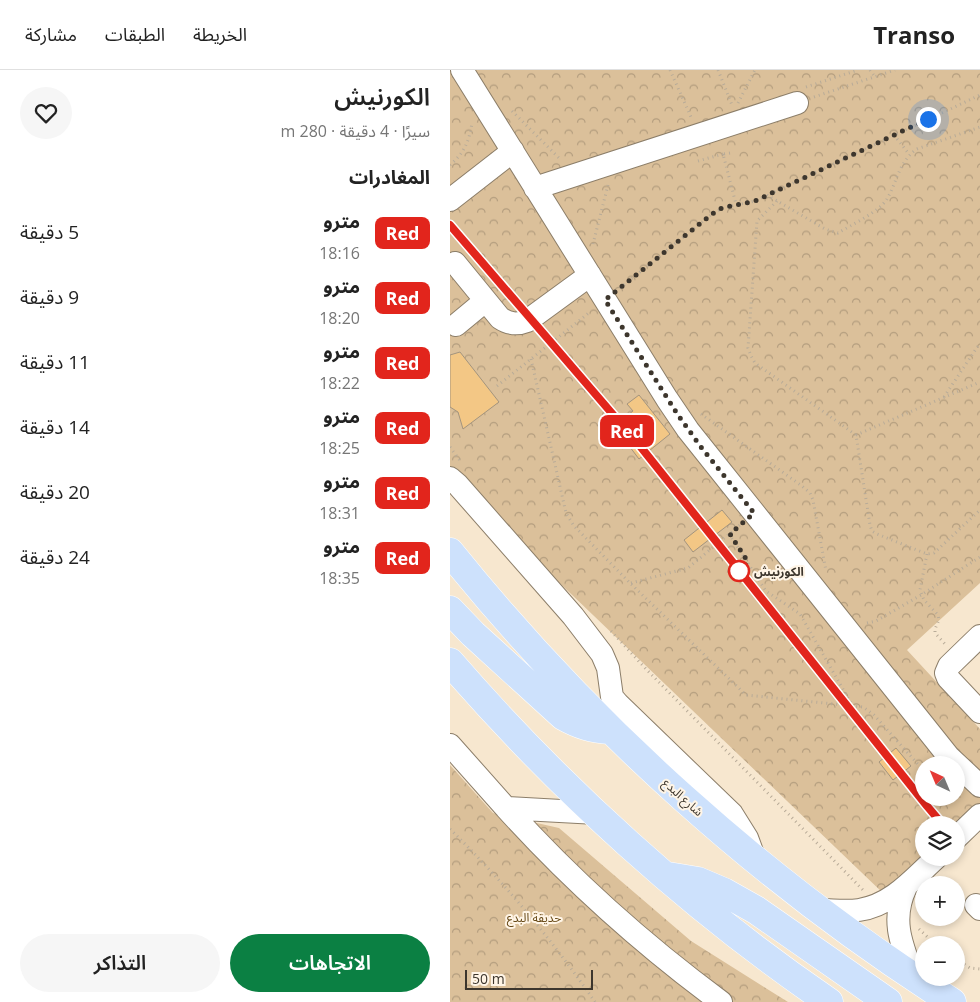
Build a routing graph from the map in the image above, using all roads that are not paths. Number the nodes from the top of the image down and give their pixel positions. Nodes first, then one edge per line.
1 (462, 70) edge
2 (801, 95) road end
3 (513, 151) junction
4 (535, 188) junction
5 (450, 200) edge
6 (454, 263) dead end
7 (590, 275) junction
8 (485, 301) junction
9 (456, 325) dead end
10 (456, 471) edge
11 (450, 552) edge
12 (450, 610) edge
13 (980, 636) edge
14 (450, 662) edge
15 (980, 712) edge
16 (611, 730) junction
17 (450, 745) edge
18 (940, 756) edge
19 (965, 776) edge
20 (980, 786) edge
21 (506, 808) junction
22 (555, 812) junction
23 (597, 814) junction
24 (980, 815) edge
25 (965, 829) edge
26 (542, 846) junction
27 (754, 858) junction
28 (928, 866) edge
29 (664, 875) junction
30 (906, 887) junction
31 (820, 910) junction
32 (914, 978) junction
33 (721, 1002) edge
34 (828, 1002) edge
35 (888, 1002) edge
36 (952, 1002) edge

1 - 3 lane
2 - 4 lane
3 - 4 lane
3 - 5 lane
4 - 7 lane
6 - 8 lane
7 - 8 lane
7 - 18 lane
8 - 9 lane
10 - 27 lane
11 - 16 main road, شارع البدع
12 - 16 main road
13 - 15 lane
14 - 23 main road
16 - 27 main road, شارع البدع
17 - 21 lane
19 - 20 lane
21 - 22 lane
21 - 26 lane
22 - 23 lane
22 - 26 lane
23 - 29 main road
24 - 25 lane
26 - 33 lane
27 - 31 main road, شارع البدع
28 - 30 lane
29 - 34 main road
29 - 35 main road
30 - 31 lane
30 - 32 lane
31 - 32 main road, شارع البدع
32 - 36 main road, شارع البدع

